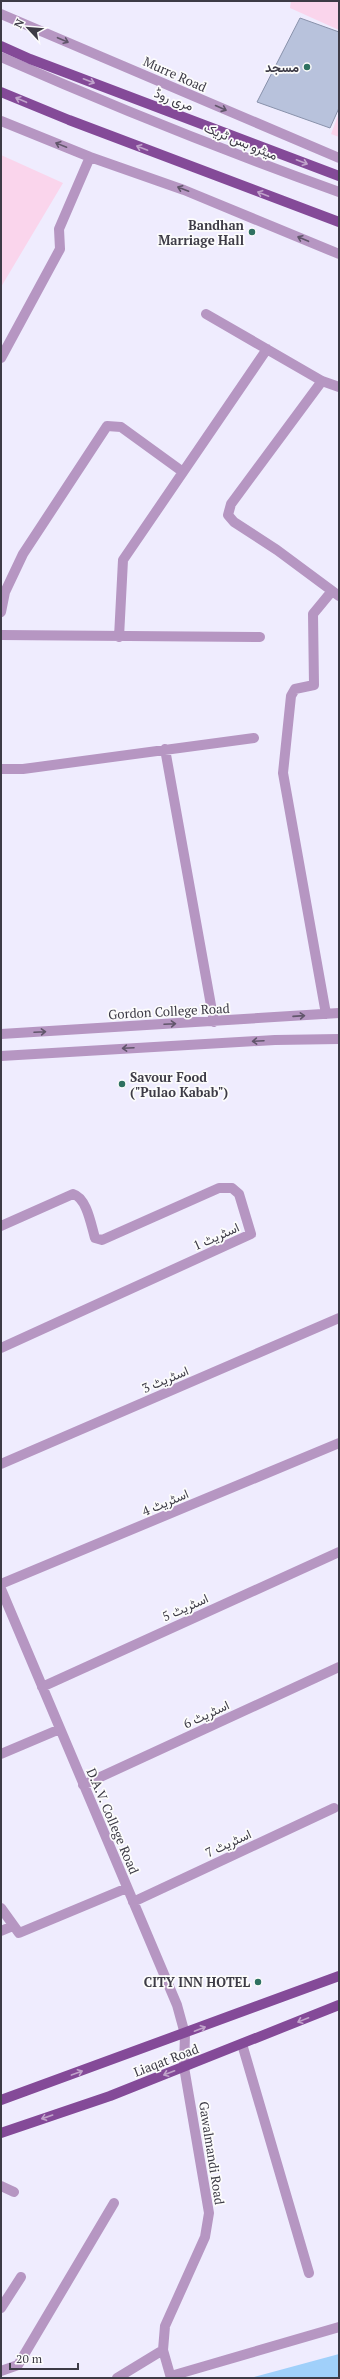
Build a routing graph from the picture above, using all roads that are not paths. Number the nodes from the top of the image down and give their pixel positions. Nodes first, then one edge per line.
1 (1, 14) edge
2 (1, 46) edge
3 (1, 57) edge
4 (1, 92) edge
5 (1, 121) edge
6 (90, 157) junction
7 (339, 158) edge
8 (339, 176) edge
9 (339, 192) edge
10 (339, 222) edge
11 (339, 254) edge
12 (206, 314) dead end
13 (268, 350) junction
14 (1, 358) edge
15 (322, 381) junction
16 (339, 387) edge
17 (183, 472) junction
18 (335, 593) edge
19 (1, 612) edge
20 (1, 635) edge
21 (119, 637) junction
22 (260, 637) dead end
23 (254, 738) dead end
24 (165, 749) junction
25 (1, 769) edge
26 (339, 1013) edge
27 (326, 1014) junction
28 (214, 1022) junction
29 (1, 1034) edge
30 (339, 1039) edge
31 (1, 1056) edge
32 (1, 1226) edge
33 (339, 1318) edge
34 (1, 1348) edge
35 (339, 1443) edge
36 (1, 1464) edge
37 (339, 1552) edge
38 (1, 1584) edge
39 (1, 1589) edge
40 (339, 1667) edge
41 (42, 1687) junction
42 (60, 1729) junction
43 (1, 1754) edge
44 (83, 1785) junction
45 (334, 1808) dead end
46 (127, 1888) junction
47 (133, 1902) junction
48 (1, 1908) edge
49 (13, 1926) junction
50 (1, 1931) edge
51 (339, 1976) edge
52 (339, 2006) edge
53 (185, 2034) junction
54 (242, 2044) junction
55 (184, 2067) junction
56 (1, 2100) edge
57 (1, 2133) edge
58 (1, 2186) edge
59 (14, 2192) dead end
60 (114, 2203) dead end
61 (310, 2273) dead end
62 (20, 2277) dead end
63 (1, 2308) edge
64 (339, 2327) edge
65 (163, 2350) junction
66 (1, 2371) edge
67 (171, 2377) edge
68 (117, 2378) edge

1 -> 7 street, Murre Road
2 -> 8 main road, مری روڈ
3 - 9 street, میٹرو بس ٹریک
10 -> 4 main road
6 -> 5 street
11 -> 6 street
6 - 14 street
12 - 13 street
13 - 15 street
13 - 17 street
15 - 16 street
15 - 18 street
17 - 19 street
17 - 21 street
18 - 27 street
20 - 21 street
21 - 22 street
23 - 24 street
24 - 25 street
24 - 28 street
26 - 27 street, Gordon College Road
28 -> 27 street, Gordon College Road
29 -> 28 street, Gordon College Road
30 -> 31 street
32 - 34 street, اسٹریٹ 1
33 - 36 street, اسٹریٹ 3
35 - 38 street, اسٹریٹ 4
37 - 41 street, اسٹریٹ 5
39 - 41 street, D.A.V. College Road
40 - 44 street, اسٹریٹ 6
41 - 42 street, D.A.V. College Road
42 - 43 street
42 - 44 street, D.A.V. College Road
44 - 46 street, D.A.V. College Road
45 - 47 street, اسٹریٹ 7
46 - 47 street, D.A.V. College Road
46 - 49 street
47 - 53 street, D.A.V. College Road
48 - 49 street
49 - 50 street
53 -> 51 main road, Liaqat Road
52 -> 54 main road, Liaqat Road
53 - 55 street, D.A.V. College Road
56 -> 53 main road, Liaqat Road
54 - 55 main road, Liaqat Road
54 - 61 street
55 -> 57 main road, Liaqat Road
55 - 65 street, Gawalmandi Road
58 - 59 street
60 - 66 street
62 - 63 street
64 - 67 street
65 - 67 street, Gawalmandi Road
65 - 68 street

